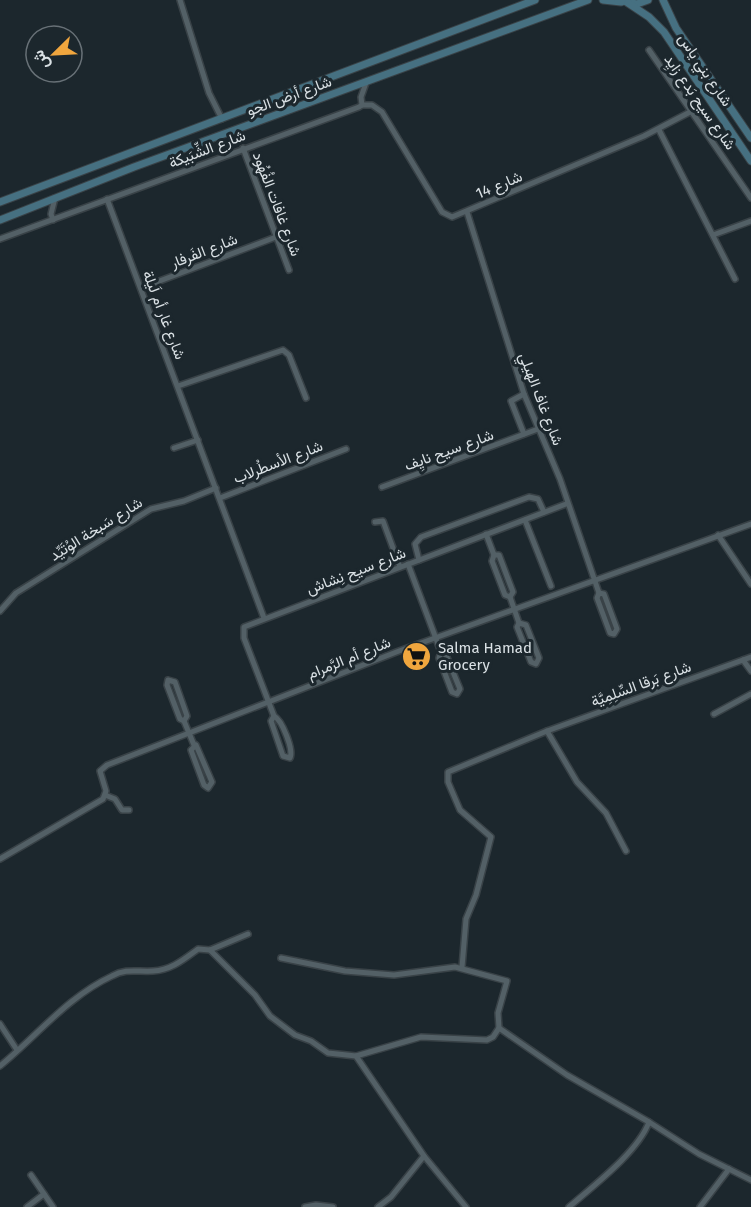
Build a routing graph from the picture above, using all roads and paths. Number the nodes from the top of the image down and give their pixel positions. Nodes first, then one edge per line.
1 (180, 0) edge
2 (535, 0) edge
3 (588, 0) edge
4 (603, 0) edge
5 (648, 0) edge
6 (663, 0) edge
7 (623, 2) edge
8 (649, 50) dead end
9 (366, 83) junction
10 (348, 89) junction
11 (361, 97) junction
12 (362, 105) junction
13 (692, 111) junction
14 (222, 119) junction
15 (659, 129) junction
16 (751, 138) edge
17 (243, 148) junction
18 (135, 151) junction
19 (751, 161) edge
20 (134, 166) junction
21 (56, 198) junction
22 (751, 198) edge
23 (107, 199) junction
24 (0, 202) edge
25 (39, 205) junction
26 (467, 212) junction
27 (52, 217) junction
28 (0, 220) edge
29 (751, 221) edge
30 (712, 235) junction
31 (276, 237) junction
32 (0, 239) edge
33 (289, 270) dead end
34 (735, 279) dead end
35 (141, 288) junction
36 (178, 386) junction
37 (524, 394) junction
38 (306, 398) dead end
39 (538, 429) junction
40 (524, 435) junction
41 (198, 440) junction
42 (174, 448) dead end
43 (346, 449) dead end
44 (382, 487) dead end
45 (216, 488) junction
46 (220, 498) junction
47 (566, 504) junction
48 (544, 512) junction
49 (525, 520) junction
50 (375, 522) dead end
51 (751, 524) edge
52 (486, 534) junction
53 (718, 535) junction
54 (392, 546) junction
55 (384, 549) dead end
56 (419, 560) junction
57 (408, 564) junction
58 (400, 567) junction
59 (594, 580) junction
60 (751, 584) edge
61 (551, 586) dead end
62 (599, 593) junction
63 (515, 610) junction
64 (0, 611) edge
65 (264, 618) junction
66 (519, 623) junction
67 (436, 639) junction
68 (441, 652) junction
69 (751, 657) edge
70 (743, 660) junction
71 (751, 671) edge
72 (751, 694) edge
73 (269, 704) junction
74 (714, 714) dead end
75 (274, 716) junction
76 (184, 721) junction
77 (547, 731) junction
78 (189, 733) junction
79 (194, 745) junction
80 (105, 795) junction
81 (129, 810) dead end
82 (626, 851) dead end
83 (0, 859) edge
84 (248, 934) dead end
85 (210, 950) junction
86 (281, 958) dead end
87 (462, 967) junction
88 (0, 1024) edge
89 (499, 1028) junction
90 (17, 1050) junction
91 (356, 1056) junction
92 (0, 1066) edge
93 (650, 1122) junction
94 (424, 1156) junction
95 (729, 1170) junction
96 (31, 1175) dead end
97 (751, 1180) edge
98 (44, 1194) junction
99 (27, 1207) edge
100 (53, 1207) edge
101 (305, 1207) edge
102 (333, 1207) edge
103 (378, 1207) edge
104 (466, 1207) edge
105 (568, 1207) edge
106 (700, 1207) edge

1 - 14 street
2 - 14 main road, شارع أرض الجو
3 - 9 main road, شارع أرض الجو
4 - 7 main road
5 - 7 main road
6 - 16 main road, شارع بني ياس
7 - 19 main road, شارع بني ياس
8 - 13 street, شارع سيح بَدع زايِد
9 - 10 main road, شارع أرض الجو
9 - 11 street
10 - 11 street
10 - 20 main road, شارع أرض الجو
11 - 12 street
12 - 17 street, شارع الشِّبَيكة
12 - 26 street, شارع 14
13 - 15 street, شارع 14
13 - 22 street, شارع سيح بَدع زايِد
14 - 18 main road, شارع أرض الجو
15 - 26 street, شارع 14
15 - 30 street
17 - 23 street, شارع الشِّبَيكة
17 - 31 street, شارع غافات الفُهُود
18 - 20 main road
18 - 24 main road, شارع أرض الجو
20 - 21 main road, شارع أرض الجو
21 - 25 main road, شارع أرض الجو
21 - 27 street
23 - 27 street, شارع الشِّبَيكة
23 - 35 street, شارع غار أم لَيلة
25 - 27 street
25 - 28 main road, شارع أرض الجو
26 - 37 street, شارع غاف الهيلي
27 - 32 street, شارع الشِّبَيكة
29 - 30 street
30 - 34 street
31 - 33 street, شارع غافات الفُهُود
31 - 35 street, شارع الفَرفار
35 - 36 street, شارع غار أم لَيلة
36 - 38 street
36 - 41 street, شارع غار أم لَيلة
37 - 39 street, شارع غاف الهيلي
37 - 40 street
39 - 40 street, شارع سيح نايِف
39 - 47 street, شارع غاف الهيلي
40 - 44 street, شارع سيح نايِف
41 - 42 street
41 - 45 street, شارع غار أم لَيلة
43 - 46 street, شارع الأسطُرلاب
45 - 46 street, شارع غار أم لَيلة
45 - 64 street, شارع سَبخة الوُتَيِّد
46 - 65 street, شارع غار أم لَيلة
47 - 48 street, شارع سيح نِشاش
47 - 59 street, شارع غاف الهيلي
48 - 49 street, شارع سيح نِشاش
48 - 56 street
49 - 52 street, شارع سيح نِشاش
49 - 61 street
50 - 54 street
51 - 53 street, شارع أم الرَّمرام
52 - 56 street, شارع سيح نِشاش
52 - 63 street
53 - 59 street, شارع أم الرَّمرام
53 - 60 street
54 - 55 street
54 - 58 street
56 - 57 street, شارع سيح نِشاش
57 - 58 street, شارع سيح نِشاش
57 - 67 street
58 - 65 street, شارع سيح نِشاش
59 - 62 street, شارع غاف الهيلي
59 - 63 street, شارع أم الرَّمرام
62 - 62 street, شارع غاف الهيلي
63 - 66 street
63 - 67 street, شارع أم الرَّمرام
65 - 73 street, شارع سيح نِشاش
66 - 66 street
67 - 68 street
67 - 73 street, شارع أم الرَّمرام
68 - 68 street
69 - 70 street, شارع بَرقا السِّلِمِيَّة
70 - 71 street
70 - 77 street, شارع بَرقا السِّلِمِيَّة
72 - 74 street
73 - 75 street, شارع سيح نِشاش
73 - 78 street, شارع أم الرَّمرام
75 - 75 street, شارع سيح نِشاش
76 - 76 street
76 - 78 street
77 - 82 street
77 - 87 street, شارع بَرقا السِّلِمِيَّة
78 - 79 street
78 - 80 street, شارع أم الرَّمرام
79 - 79 street
80 - 81 street
80 - 83 street
84 - 85 street
85 - 90 street
85 - 91 street
86 - 87 street
87 - 89 street
88 - 90 street
89 - 91 street
89 - 93 street
90 - 92 street
91 - 94 street
93 - 95 street
93 - 105 street
94 - 103 street
94 - 104 street
95 - 97 street
95 - 106 street
96 - 98 street
98 - 99 street
98 - 100 street
101 - 102 street

